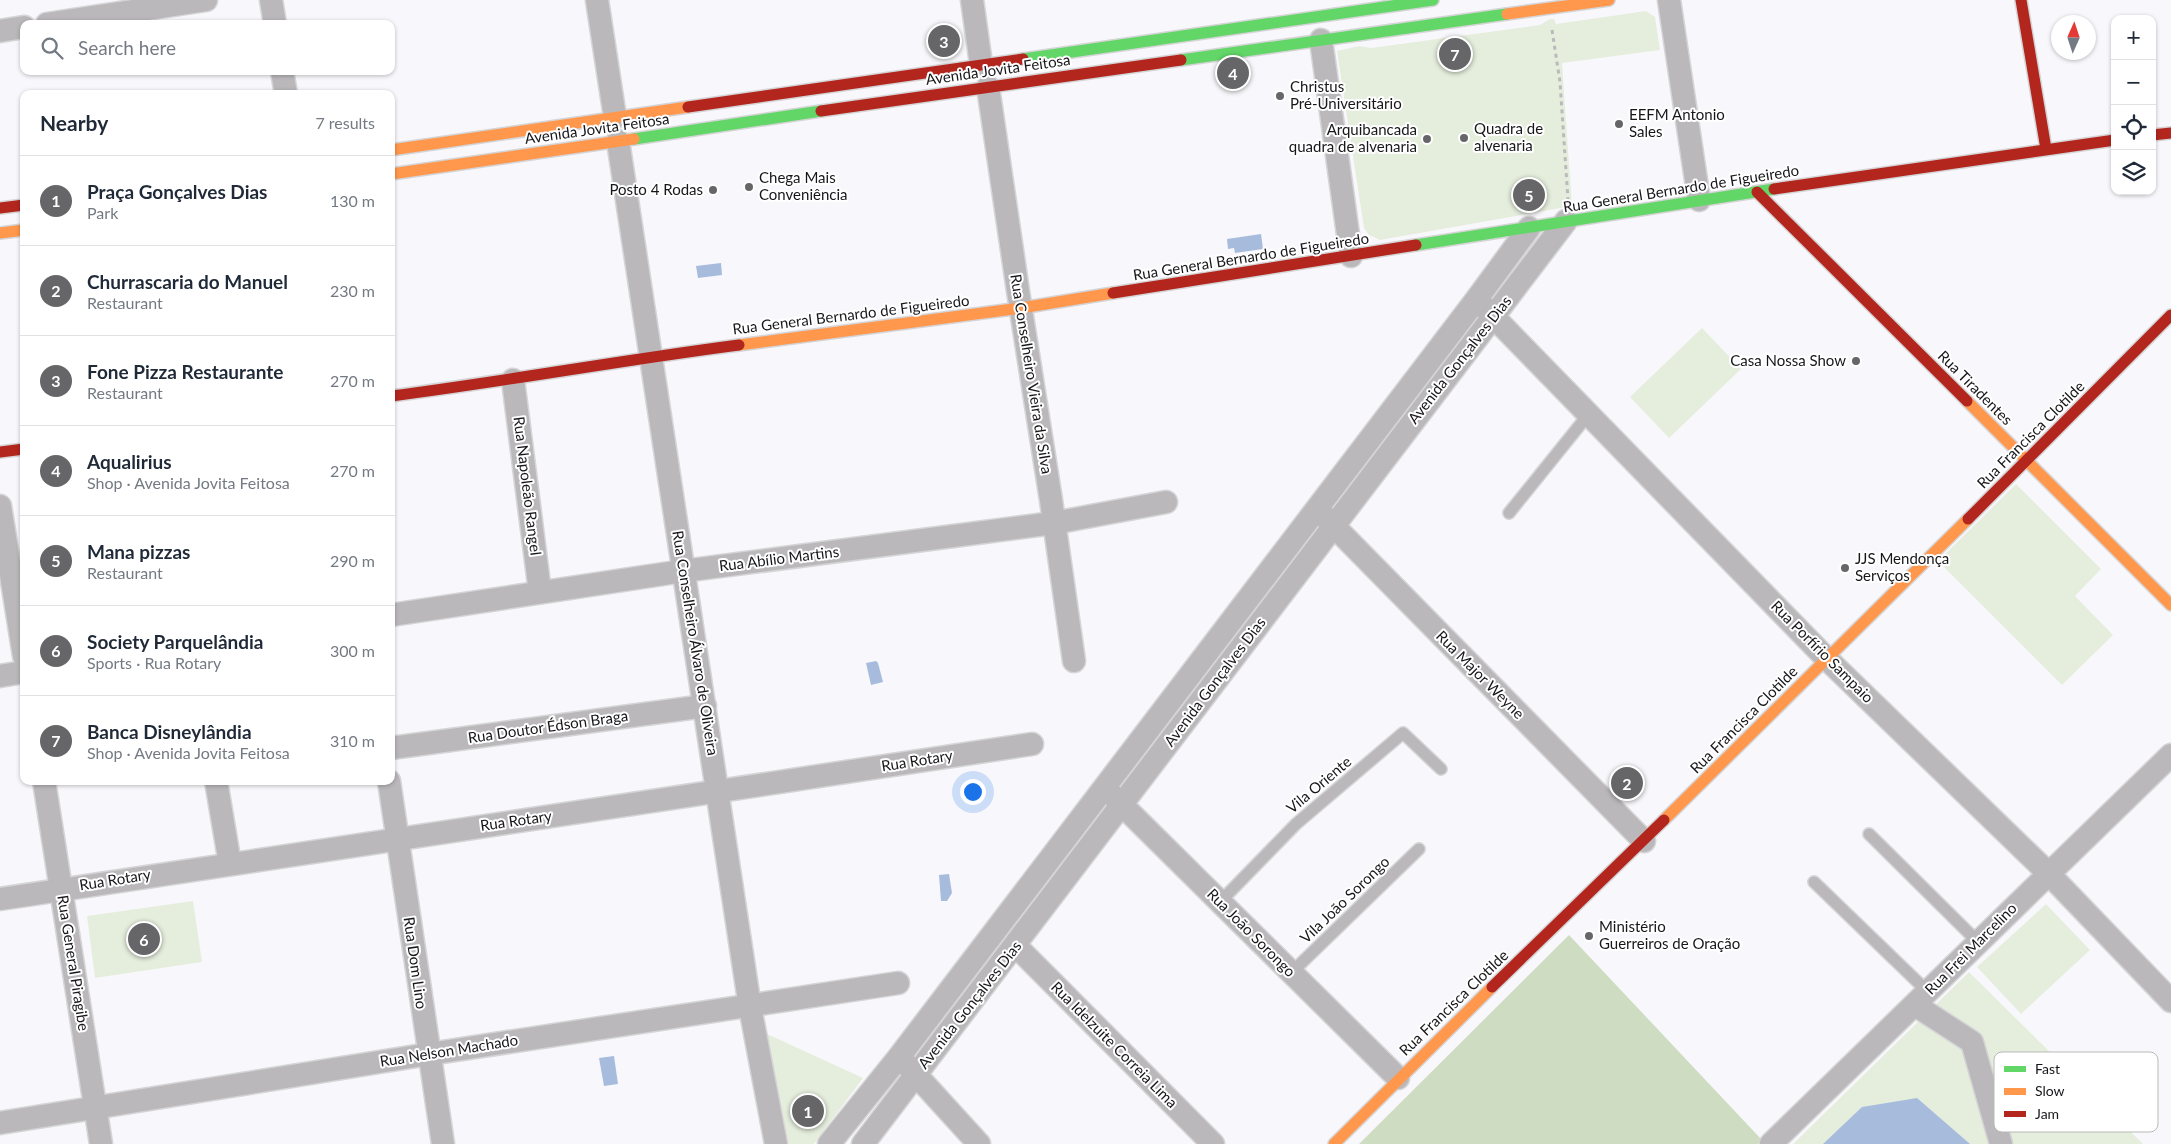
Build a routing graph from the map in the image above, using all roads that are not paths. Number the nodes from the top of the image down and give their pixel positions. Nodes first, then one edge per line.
1 (206, 0) edge
2 (271, 0) edge
3 (597, 0) edge
4 (972, 0) edge
5 (1433, 0) edge
6 (1609, 0) edge
7 (1670, 0) edge
8 (2021, 0) edge
9 (1316, 8) edge
10 (74, 20) edge
11 (274, 20) edge
12 (20, 28) edge
13 (0, 31) edge
14 (1321, 40) junction
15 (981, 64) junction
16 (283, 75) edge
17 (988, 87) junction
18 (285, 90) edge
19 (615, 117) junction
20 (2171, 133) edge
21 (2156, 135) edge
22 (2111, 141) edge
23 (618, 142) junction
24 (395, 149) edge
25 (2046, 149) junction
26 (395, 173) edge
27 (1757, 192) junction
28 (1699, 200) junction
29 (20, 206) edge
30 (0, 208) edge
31 (1568, 214) junction
32 (1529, 228) junction
33 (20, 230) edge
34 (0, 233) edge
35 (1351, 256) junction
36 (1476, 300) junction
37 (1020, 308) junction
38 (2171, 315) edge
39 (1494, 316) junction
40 (650, 357) junction
41 (513, 380) junction
42 (395, 395) edge
43 (1588, 415) junction
44 (20, 450) edge
45 (0, 452) edge
46 (2026, 461) junction
47 (1166, 502) dead end
48 (0, 506) edge
49 (1316, 509) junction
50 (1509, 513) dead end
51 (1054, 523) junction
52 (1333, 525) junction
53 (683, 571) junction
54 (540, 592) junction
55 (2171, 606) edge
56 (395, 614) edge
57 (20, 631) edge
58 (1827, 659) junction
59 (1074, 661) dead end
60 (20, 673) edge
61 (0, 676) edge
62 (705, 706) junction
63 (1032, 744) dead end
64 (395, 747) edge
65 (2171, 755) edge
66 (1441, 769) dead end
67 (45, 785) edge
68 (217, 785) edge
69 (390, 785) edge
70 (1104, 786) junction
71 (718, 792) junction
72 (1122, 806) junction
73 (1869, 834) dead end
74 (397, 839) junction
75 (1644, 841) junction
76 (1420, 849) dead end
77 (230, 864) junction
78 (2048, 873) junction
79 (1814, 882) dead end
80 (62, 889) junction
81 (0, 899) edge
82 (1220, 902) junction
83 (1977, 941) junction
84 (1016, 946) junction
85 (1291, 973) junction
86 (898, 983) dead end
87 (1921, 999) junction
88 (2171, 1001) edge
89 (750, 1007) junction
90 (428, 1054) junction
91 (899, 1057) junction
92 (916, 1075) junction
93 (1398, 1078) junction
94 (95, 1107) junction
95 (1994, 1119) edge
96 (0, 1123) edge
97 (101, 1144) edge
98 (442, 1144) edge
99 (776, 1144) edge
100 (829, 1144) edge
101 (864, 1144) edge
102 (979, 1144) edge
103 (1213, 1144) edge
104 (1334, 1144) edge
105 (1772, 1144) edge

1 - 10 street
2 - 11 street
3 - 19 street
4 - 15 street
5 - 9 street, Avenida Jovita Feitosa
6 - 14 street, Avenida Jovita Feitosa
7 - 28 street
8 - 25 street
9 - 15 street, Avenida Jovita Feitosa
12 - 13 street
14 - 17 street, Avenida Jovita Feitosa
14 - 35 street
15 - 19 street, Avenida Jovita Feitosa
16 - 18 street
17 - 23 street, Avenida Jovita Feitosa
17 - 37 street, Rua Conselheiro Vieira da Silva
19 - 24 street, Avenida Jovita Feitosa
20 - 21 street
22 - 25 street, Rua General Bernardo de Figueiredo
23 - 26 street, Avenida Jovita Feitosa
23 - 40 street, Rua Conselheiro Álvaro de Oliveira
25 - 27 street, Rua General Bernardo de Figueiredo
27 - 28 street, Rua General Bernardo de Figueiredo
27 - 46 street, Rua Tiradentes
28 - 31 street, Rua General Bernardo de Figueiredo
29 - 30 street
31 - 32 street, Rua General Bernardo de Figueiredo
31 - 39 street, Avenida Gonçalves Dias
32 - 35 street, Rua General Bernardo de Figueiredo
32 - 36 street, Avenida Gonçalves Dias
33 - 34 street
35 - 37 street, Rua General Bernardo de Figueiredo
36 - 39 street, Rua Porfírio Sampaio
36 - 49 street, Avenida Gonçalves Dias
37 - 40 street, Rua General Bernardo de Figueiredo
37 - 51 street, Rua Conselheiro Vieira da Silva
38 - 46 street, Rua Francisca Clotilde
39 - 43 street, Rua Porfírio Sampaio
39 - 52 street, Avenida Gonçalves Dias
40 - 41 street, Rua General Bernardo de Figueiredo
40 - 53 street, Rua Conselheiro Álvaro de Oliveira
41 - 42 street, Rua General Bernardo de Figueiredo
41 - 54 street, Rua Napoleão Rangel
43 - 50 lane
43 - 58 street, Rua Porfírio Sampaio
44 - 45 street
46 - 55 street, Rua Tiradentes
46 - 58 street, Rua Francisca Clotilde
47 - 51 street, Rua Abílio Martins
48 - 57 street
49 - 52 street, Rua Major Weyne
49 - 70 street, Avenida Gonçalves Dias
51 - 53 street, Rua Abílio Martins
51 - 59 street, Rua Conselheiro Vieira da Silva
52 - 72 street, Avenida Gonçalves Dias
52 - 75 street, Rua Major Weyne
53 - 54 street, Rua Abílio Martins
53 - 62 street, Rua Conselheiro Álvaro de Oliveira
54 - 56 street, Rua Abílio Martins
58 - 75 street, Rua Francisca Clotilde
58 - 78 street, Rua Porfírio Sampaio
60 - 61 street
62 - 64 street, Rua Doutor Édson Braga
62 - 71 street, Rua Conselheiro Álvaro de Oliveira
63 - 71 street, Rua Rotary
65 - 78 street, Rua Frei Marcelino
66 - 82 lane, Vila Oriente
67 - 80 street, Rua General Piragibe
68 - 77 street
69 - 74 street, Rua Dom Lino
70 - 72 street, Rua João Sorongo
70 - 91 street, Avenida Gonçalves Dias
71 - 74 street, Rua Rotary
71 - 89 street, Rua Conselheiro Álvaro de Oliveira
72 - 82 street, Rua João Sorongo
72 - 84 street, Avenida Gonçalves Dias
73 - 83 lane
74 - 77 street, Rua Rotary
74 - 90 street, Rua Dom Lino
75 - 93 street, Rua Francisca Clotilde
76 - 85 lane, Vila João Sorongo
77 - 80 street, Rua Rotary
78 - 83 street, Rua Frei Marcelino
78 - 88 street, Rua Porfírio Sampaio
79 - 87 lane
80 - 81 street, Rua Rotary
80 - 94 street, Rua General Piragibe
82 - 85 street, Rua João Sorongo
83 - 87 street, Rua Frei Marcelino
84 - 92 street, Avenida Gonçalves Dias
84 - 103 street, Rua Idelzuite Correia Lima
85 - 93 street, Rua João Sorongo
86 - 89 street, Rua Nelson Machado
87 - 95 street
87 - 105 street, Rua Frei Marcelino
89 - 90 street, Rua Nelson Machado
89 - 99 street, Rua Conselheiro Álvaro de Oliveira
90 - 94 street, Rua Nelson Machado
90 - 98 street, Rua Dom Lino
91 - 92 street
91 - 100 street, Avenida Gonçalves Dias
92 - 101 street, Avenida Gonçalves Dias
92 - 102 street
93 - 104 street, Rua Francisca Clotilde
94 - 96 street, Rua Nelson Machado
94 - 97 street, Rua General Piragibe

